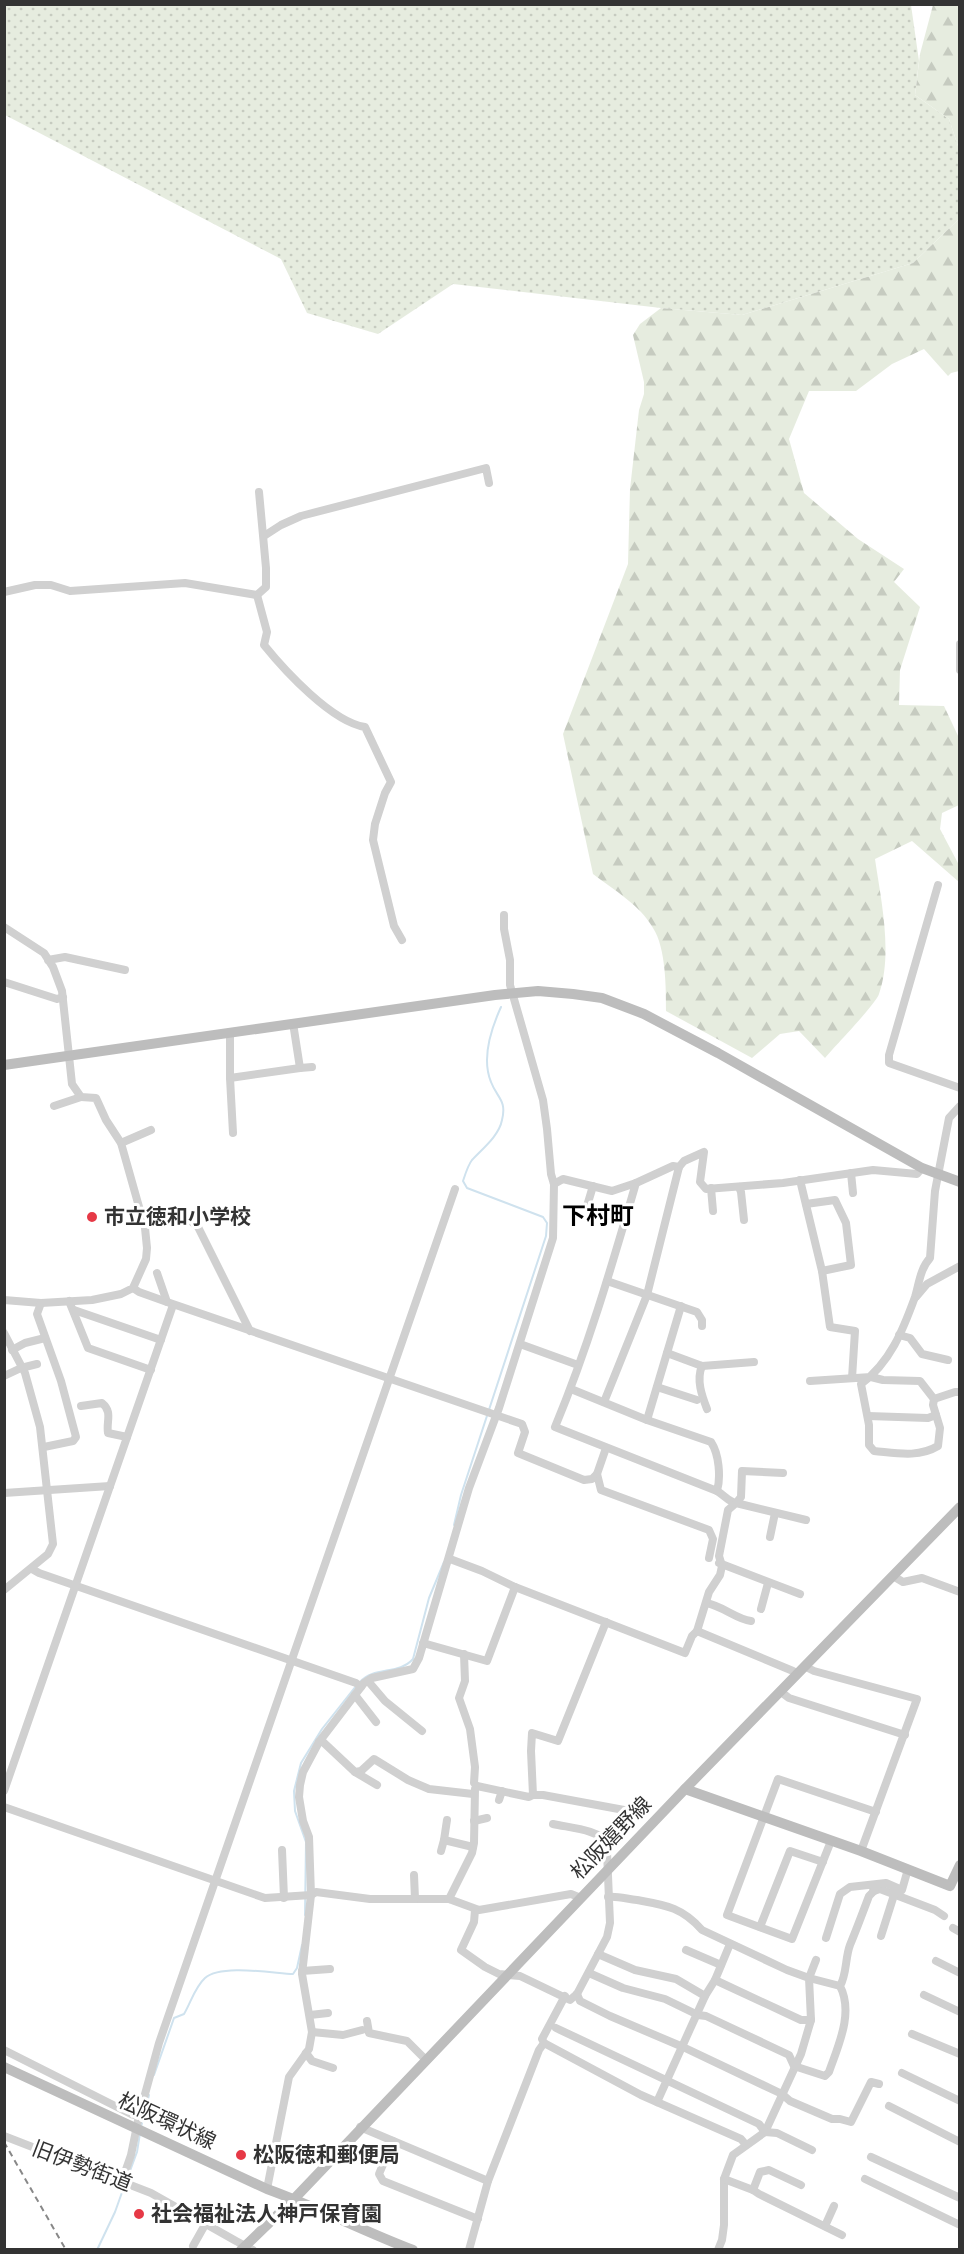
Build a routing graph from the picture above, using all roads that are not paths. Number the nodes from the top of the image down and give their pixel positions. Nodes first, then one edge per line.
1 (489, 483) dead end
2 (259, 492) dead end
3 (264, 536) junction
4 (4, 592) edge
5 (256, 595) junction
6 (960, 644) edge
7 (960, 670) edge
8 (939, 885) dead end
9 (504, 915) dead end
10 (4, 927) edge
11 (402, 940) dead end
12 (48, 960) junction
13 (125, 970) dead end
14 (4, 982) edge
15 (513, 993) junction
16 (63, 997) junction
17 (293, 1023) junction
18 (230, 1032) junction
19 (69, 1056) junction
20 (4, 1065) edge
21 (312, 1067) dead end
22 (300, 1068) junction
23 (230, 1078) junction
24 (960, 1088) edge
25 (81, 1097) junction
26 (54, 1106) dead end
27 (960, 1106) edge
28 (151, 1130) dead end
29 (233, 1132) dead end
30 (121, 1143) junction
31 (679, 1167) junction
32 (922, 1168) junction
33 (851, 1173) junction
34 (938, 1175) junction
35 (800, 1180) junction
36 (960, 1182) edge
37 (636, 1183) junction
38 (554, 1184) junction
39 (593, 1186) junction
40 (739, 1186) junction
41 (711, 1188) junction
42 (455, 1190) dead end
43 (853, 1193) dead end
44 (806, 1204) junction
45 (587, 1206) dead end
46 (713, 1211) dead end
47 (744, 1220) dead end
48 (194, 1223) dead end
49 (960, 1266) edge
50 (822, 1271) junction
51 (157, 1273) dead end
52 (607, 1281) junction
53 (133, 1288) junction
54 (647, 1295) junction
55 (915, 1298) junction
56 (4, 1300) edge
57 (69, 1301) junction
58 (41, 1303) junction
59 (170, 1303) junction
60 (681, 1306) junction
61 (74, 1310) junction
62 (702, 1326) dead end
63 (250, 1331) junction
64 (4, 1333) edge
65 (899, 1335) junction
66 (45, 1338) junction
67 (161, 1340) junction
68 (520, 1344) junction
69 (12, 1350) junction
70 (667, 1353) junction
71 (948, 1360) dead end
72 (754, 1362) dead end
73 (36, 1364) dead end
74 (578, 1365) junction
75 (702, 1366) junction
76 (21, 1368) junction
77 (151, 1370) junction
78 (4, 1376) edge
79 (871, 1377) junction
80 (852, 1378) junction
81 (390, 1380) junction
82 (810, 1381) dead end
83 (657, 1388) junction
84 (571, 1389) junction
85 (960, 1392) edge
86 (934, 1399) junction
87 (697, 1400) dead end
88 (604, 1402) junction
89 (81, 1406) dead end
90 (707, 1409) dead end
91 (497, 1415) junction
92 (936, 1415) junction
93 (868, 1416) junction
94 (647, 1420) junction
95 (128, 1437) junction
96 (44, 1447) junction
97 (606, 1448) junction
98 (783, 1473) dead end
99 (597, 1474) junction
100 (110, 1486) junction
101 (48, 1490) junction
102 (717, 1491) junction
103 (4, 1493) edge
104 (735, 1503) junction
105 (960, 1507) edge
106 (775, 1513) junction
107 (806, 1520) dead end
108 (770, 1537) dead end
109 (450, 1559) junction
110 (715, 1561) junction
111 (32, 1569) junction
112 (893, 1576) junction
113 (768, 1583) junction
114 (76, 1585) junction
115 (515, 1587) junction
116 (4, 1590) edge
117 (960, 1592) edge
118 (800, 1594) dead end
119 (706, 1603) junction
120 (760, 1609) dead end
121 (751, 1621) dead end
122 (606, 1622) junction
123 (697, 1631) junction
124 (423, 1643) junction
125 (464, 1654) junction
126 (291, 1661) junction
127 (806, 1667) junction
128 (793, 1671) dead end
129 (368, 1681) junction
130 (361, 1687) junction
131 (781, 1692) junction
132 (355, 1695) junction
133 (376, 1722) dead end
134 (422, 1731) dead end
135 (905, 1735) junction
136 (319, 1742) junction
137 (355, 1772) junction
138 (377, 1785) dead end
139 (476, 1785) junction
140 (685, 1789) junction
141 (4, 1791) edge
142 (502, 1791) junction
143 (473, 1794) junction
144 (533, 1795) junction
145 (499, 1800) dead end
146 (4, 1807) edge
147 (876, 1812) junction
148 (765, 1816) junction
149 (487, 1818) dead end
150 (447, 1820) dead end
151 (474, 1821) junction
152 (553, 1824) dead end
153 (444, 1840) junction
154 (831, 1841) junction
155 (609, 1844) junction
156 (473, 1847) junction
157 (282, 1850) dead end
158 (441, 1851) dead end
159 (861, 1851) junction
160 (823, 1862) junction
161 (960, 1865) edge
162 (908, 1869) junction
163 (607, 1872) junction
164 (414, 1875) dead end
165 (216, 1880) junction
166 (873, 1887) junction
167 (955, 1887) edge
168 (311, 1895) junction
169 (894, 1895) junction
170 (608, 1897) junction
171 (284, 1898) junction
172 (581, 1898) junction
173 (415, 1899) junction
174 (449, 1899) junction
175 (476, 1910) junction
176 (944, 1916) dead end
177 (760, 1927) junction
178 (881, 1936) dead end
179 (826, 1938) dead end
180 (730, 1944) junction
181 (686, 1950) dead end
182 (598, 1954) junction
183 (816, 1960) dead end
184 (936, 1961) dead end
185 (720, 1965) junction
186 (330, 1969) dead end
187 (302, 1971) junction
188 (590, 1973) junction
189 (960, 1973) edge
190 (508, 1975) junction
191 (809, 1978) junction
192 (715, 1980) junction
193 (840, 1986) junction
194 (577, 1994) junction
195 (924, 1995) dead end
196 (565, 1996) junction
197 (705, 1996) junction
198 (960, 2012) edge
199 (328, 2013) dead end
200 (698, 2014) junction
201 (310, 2015) junction
202 (812, 2020) junction
203 (367, 2022) dead end
204 (556, 2028) dead end
205 (362, 2030) dead end
206 (312, 2032) junction
207 (912, 2034) dead end
208 (544, 2043) junction
209 (683, 2047) junction
210 (4, 2050) edge
211 (306, 2053) junction
212 (960, 2054) edge
213 (426, 2060) junction
214 (794, 2066) junction
215 (4, 2067) edge
216 (333, 2068) dead end
217 (902, 2073) dead end
218 (667, 2081) junction
219 (879, 2084) dead end
220 (782, 2094) junction
221 (960, 2101) edge
222 (657, 2102) junction
223 (889, 2106) dead end
224 (139, 2116) junction
225 (360, 2127) junction
226 (137, 2128) junction
227 (765, 2132) junction
228 (4, 2136) edge
229 (393, 2141) junction
230 (960, 2142) edge
231 (746, 2145) junction
232 (812, 2150) dead end
233 (871, 2157) dead end
234 (724, 2179) junction
235 (865, 2179) dead end
236 (122, 2181) junction
237 (488, 2181) junction
238 (801, 2185) dead end
239 (267, 2189) junction
240 (753, 2190) junction
241 (294, 2199) junction
242 (960, 2199) edge
243 (834, 2206) dead end
244 (478, 2219) junction
245 (206, 2223) junction
246 (960, 2225) edge
247 (825, 2226) junction
248 (842, 2235) dead end
249 (193, 2246) dead end
250 (247, 2248) edge
251 (413, 2250) edge
252 (469, 2250) edge
253 (718, 2250) edge

1 - 3 street
2 - 3 street
3 - 5 street
4 - 5 street
5 - 11 street
6 - 7 street
8 - 24 street
9 - 15 street
10 - 12 street
12 - 13 street
12 - 16 street
14 - 16 street
15 - 17 main road
15 - 32 main road
15 - 38 street
16 - 19 street
17 - 18 main road
17 - 22 street
18 - 19 main road
18 - 23 street
19 - 20 main road
19 - 25 street
21 - 22 street
22 - 23 street
23 - 29 street
25 - 26 street
25 - 30 street
27 - 34 street
28 - 30 street
30 - 53 street
31 - 37 street
31 - 41 street
31 - 54 street
32 - 33 street
32 - 34 main road
33 - 35 street
33 - 43 street
34 - 36 main road
34 - 55 street
35 - 40 street
35 - 44 street
37 - 39 street
37 - 52 street
38 - 39 street
38 - 68 street
39 - 45 street
40 - 41 street
40 - 47 street
41 - 46 street
42 - 81 street
44 - 50 street
44 - 50 street
48 - 63 street
49 - 55 street
50 - 80 street
51 - 59 street
52 - 54 street
52 - 74 street
53 - 57 street
53 - 59 street
54 - 60 street
54 - 88 street
55 - 65 street
56 - 58 street
57 - 58 street
57 - 61 street
58 - 66 street
59 - 63 street
59 - 67 street
60 - 62 street
60 - 70 street
61 - 67 street
61 - 77 street
63 - 81 street
64 - 69 street
65 - 71 street
65 - 79 street
66 - 69 street
66 - 96 street
67 - 77 street
68 - 74 street
68 - 91 street
69 - 76 street
70 - 75 street
70 - 83 street
72 - 75 street
73 - 76 street
74 - 84 street
75 - 90 street
76 - 78 street
76 - 96 street
77 - 95 street
79 - 80 street
79 - 86 street
79 - 93 street
80 - 82 street
81 - 91 street
81 - 126 street
83 - 87 street
83 - 94 street
84 - 88 street
84 - 97 street
85 - 86 street
86 - 92 street
88 - 94 street
89 - 95 street
91 - 99 street
91 - 109 street
92 - 93 street
92 - 93 street
94 - 102 street
95 - 100 street
96 - 101 street
97 - 99 street
97 - 102 street
98 - 104 street
99 - 110 street
100 - 101 street
100 - 114 street
101 - 103 street
101 - 111 street
102 - 104 street
104 - 106 street
104 - 110 street
105 - 112 main road, 松阪嬉野線
106 - 107 street
106 - 108 street
109 - 115 street
109 - 124 street
110 - 113 street
110 - 119 street
111 - 114 street
111 - 116 street
112 - 117 street
112 - 127 main road, 松阪嬉野線
113 - 118 street
113 - 120 street
114 - 126 street
114 - 141 street
115 - 122 street
115 - 125 street
119 - 121 street
119 - 123 street
122 - 123 street
122 - 144 street
123 - 128 street
124 - 125 street
124 - 129 street
125 - 139 street
126 - 130 street
126 - 165 street
127 - 131 main road, 松阪嬉野線
127 - 135 street
129 - 130 street
129 - 134 street
130 - 132 street
131 - 135 street
131 - 140 main road, 松阪嬉野線
132 - 133 street
132 - 136 street
135 - 147 street
136 - 137 street
136 - 168 street
137 - 138 street
137 - 143 street
139 - 142 street
139 - 143 street
140 - 148 main road
140 - 163 main road, 松阪嬉野線
142 - 144 street
142 - 145 street
143 - 151 street
144 - 155 street
146 - 165 street
147 - 148 street
147 - 159 street
148 - 154 main road
148 - 177 street
149 - 151 street
150 - 153 street
151 - 156 street
152 - 155 street
153 - 156 street
153 - 158 street
154 - 159 main road
154 - 160 street
155 - 163 street
156 - 174 street
157 - 171 street
159 - 162 main road
160 - 177 street
160 - 177 street
161 - 167 main road
162 - 166 street
162 - 167 main road
163 - 170 street
163 - 172 main road, 松阪嬉野線
164 - 173 street
165 - 171 street
165 - 224 street
166 - 169 street
166 - 179 street
166 - 193 street
168 - 171 street
168 - 173 street
168 - 187 street
169 - 176 street
169 - 178 street
170 - 180 street
170 - 182 street
172 - 175 street
172 - 190 main road, 松阪嬉野線
173 - 174 street
174 - 175 street
175 - 190 street
180 - 185 street
180 - 191 street
181 - 185 street
182 - 188 street
182 - 197 street
183 - 191 street
184 - 189 street
185 - 192 street
186 - 187 street
187 - 201 street
188 - 194 street
188 - 200 street
190 - 196 street
190 - 213 main road, 松阪嬉野線
191 - 193 street
191 - 202 street
192 - 197 street
192 - 202 street
193 - 214 street
194 - 196 street
194 - 209 street
195 - 198 street
196 - 208 street
197 - 200 street
199 - 201 street
200 - 209 street
200 - 214 street
201 - 206 street
202 - 214 street
203 - 213 street
204 - 218 street
205 - 206 street
206 - 211 street
207 - 212 street
208 - 222 street
208 - 237 street
209 - 218 street
209 - 220 street
210 - 224 street
211 - 216 street
211 - 239 street
213 - 225 main road, 松阪嬉野線
214 - 220 street
215 - 226 main road, 松阪環状線
217 - 221 street
218 - 222 street
218 - 227 street
219 - 220 street
220 - 227 street
222 - 231 street
223 - 230 street
224 - 226 street
225 - 229 street
225 - 241 main road, 松阪嬉野線
226 - 236 street
226 - 239 main road, 松阪環状線
227 - 231 street
227 - 232 street
228 - 236 street, 旧伊勢街道
229 - 237 street
229 - 244 street
231 - 234 street
233 - 242 street
234 - 240 street
234 - 253 street
235 - 246 street
236 - 245 street, 旧伊勢街道
237 - 244 street
238 - 240 street
239 - 241 main road, 松阪環状線
240 - 247 street
241 - 250 main road, 松阪嬉野線
241 - 251 main road, 松阪環状線
243 - 247 street
244 - 252 street
245 - 249 street
245 - 250 street, 旧伊勢街道
247 - 248 street

